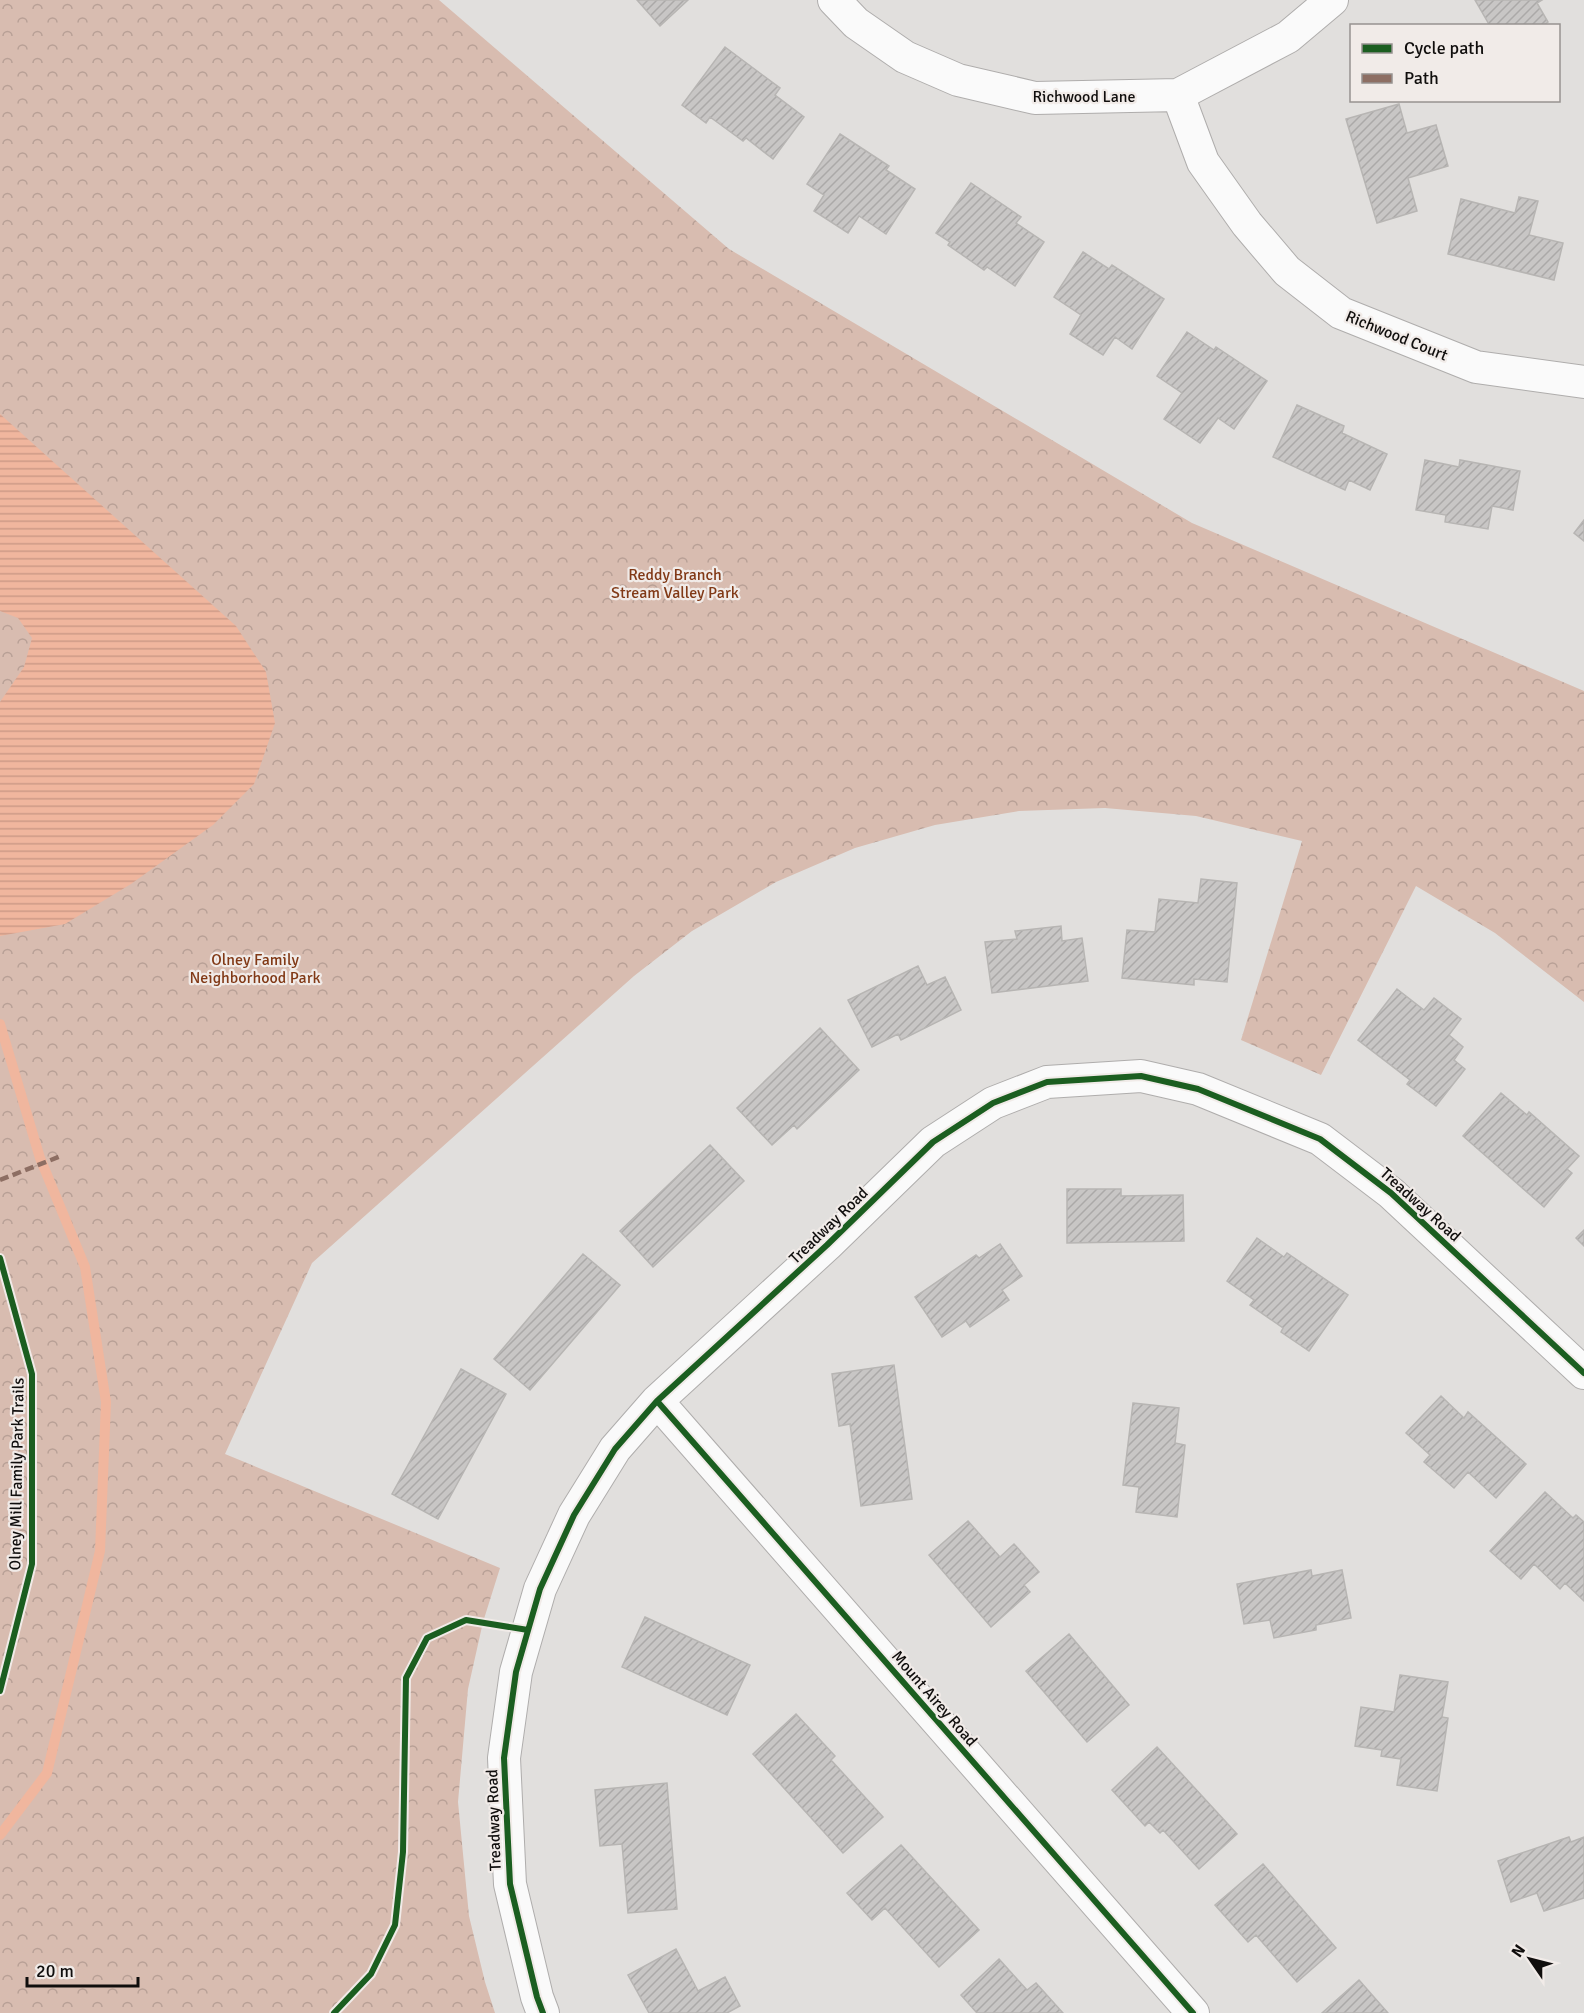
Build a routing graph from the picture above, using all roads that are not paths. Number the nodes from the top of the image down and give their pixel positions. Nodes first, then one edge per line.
1 (834, 0) edge
2 (1332, 0) edge
3 (1178, 95) junction
4 (1584, 382) edge
5 (1584, 1373) edge
6 (657, 1401) junction
7 (543, 2013) edge
8 (1193, 2013) edge

1 - 3 street, Richwood Lane
2 - 3 street, Richwood Lane
3 - 4 street, Richwood Court
5 - 6 street, Treadway Road
6 - 7 street, Treadway Road
6 - 8 street, Mount Airey Road

